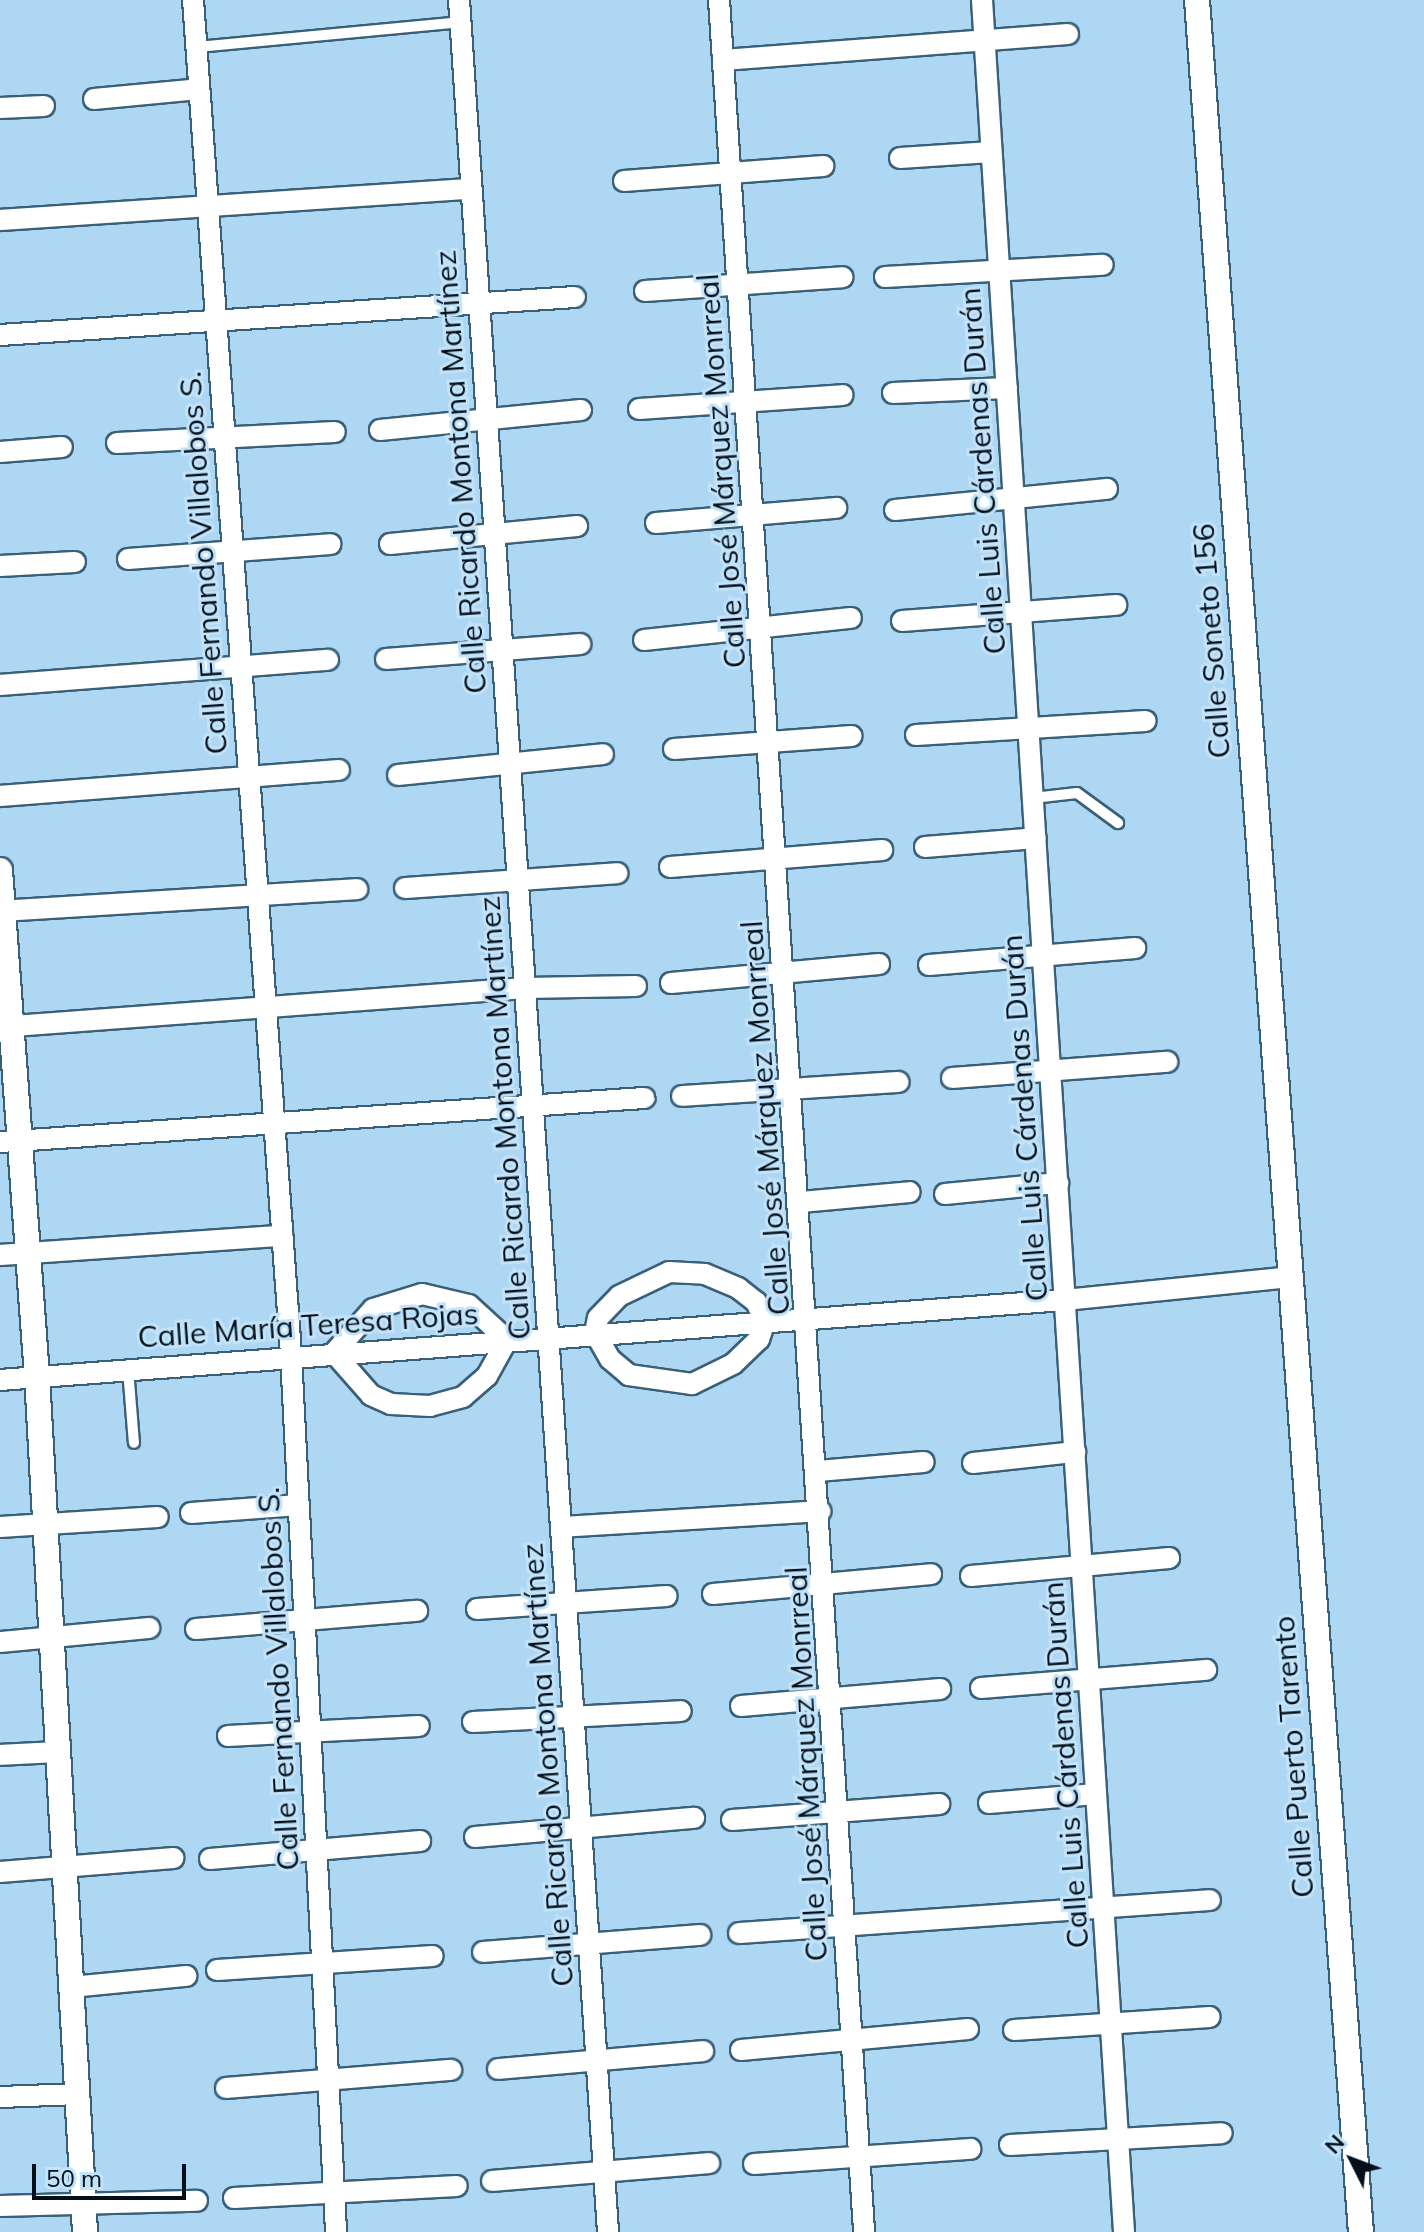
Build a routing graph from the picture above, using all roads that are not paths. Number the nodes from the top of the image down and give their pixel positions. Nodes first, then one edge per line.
1 (193, 0) edge
2 (459, 0) edge
3 (719, 0) edge
4 (982, 0) edge
5 (1197, 0) edge
6 (460, 22) junction
7 (1068, 34) dead end
8 (984, 38) junction
9 (197, 47) junction
10 (723, 60) junction
11 (199, 89) junction
12 (94, 99) dead end
13 (44, 106) dead end
14 (0, 108) edge
15 (991, 152) junction
16 (900, 158) dead end
17 (823, 166) dead end
18 (730, 176) junction
19 (624, 181) dead end
20 (470, 189) junction
21 (207, 205) junction
22 (0, 220) edge
23 (1103, 265) dead end
24 (999, 272) junction
25 (843, 277) dead end
26 (885, 277) dead end
27 (739, 287) junction
28 (645, 291) dead end
29 (575, 297) dead end
30 (478, 304) junction
31 (216, 318) junction
32 (0, 335) edge
33 (1007, 388) junction
34 (893, 393) dead end
35 (843, 395) dead end
36 (747, 400) junction
37 (639, 409) dead end
38 (581, 410) dead end
39 (486, 420) junction
40 (380, 430) dead end
41 (335, 432) dead end
42 (225, 439) junction
43 (117, 443) dead end
44 (62, 447) dead end
45 (0, 452) edge
46 (1107, 489) dead end
47 (1013, 496) junction
48 (836, 508) dead end
49 (895, 510) dead end
50 (754, 514) junction
51 (656, 523) dead end
52 (577, 526) dead end
53 (494, 533) junction
54 (330, 544) dead end
55 (390, 544) dead end
56 (233, 553) junction
57 (128, 559) dead end
58 (75, 562) dead end
59 (0, 566) edge
60 (1116, 605) dead end
61 (1021, 610) junction
62 (851, 618) dead end
63 (902, 621) dead end
64 (762, 627) junction
65 (644, 640) dead end
66 (580, 644) dead end
67 (502, 650) junction
68 (386, 659) dead end
69 (328, 660) dead end
70 (241, 667) junction
71 (0, 685) edge
72 (1146, 721) dead end
73 (1028, 725) junction
74 (916, 735) dead end
75 (852, 736) dead end
76 (770, 744) junction
77 (674, 749) dead end
78 (603, 754) dead end
79 (510, 763) junction
80 (339, 770) dead end
81 (249, 774) junction
82 (398, 775) dead end
83 (0, 796) edge
84 (1033, 798) junction
85 (1118, 823) dead end
86 (1036, 838) junction
87 (925, 847) dead end
88 (882, 850) dead end
89 (778, 862) junction
90 (670, 867) dead end
91 (0, 870) edge
92 (617, 873) dead end
93 (518, 881) junction
94 (405, 888) dead end
95 (357, 889) dead end
96 (258, 897) junction
97 (1, 910) edge
98 (1135, 948) dead end
99 (1043, 951) junction
100 (879, 964) dead end
101 (929, 965) dead end
102 (786, 970) junction
103 (671, 983) dead end
104 (636, 986) dead end
105 (525, 988) junction
106 (265, 1005) junction
107 (5, 1026) edge
108 (1167, 1062) dead end
109 (1050, 1068) junction
110 (952, 1078) dead end
111 (899, 1082) dead end
112 (793, 1088) junction
113 (682, 1096) dead end
114 (644, 1098) dead end
115 (533, 1102) junction
116 (273, 1122) junction
117 (9, 1141) edge
118 (1058, 1183) junction
119 (910, 1192) dead end
120 (945, 1194) dead end
121 (801, 1202) junction
122 (282, 1236) junction
123 (27, 1253) junction
124 (0, 1255) edge
125 (1290, 1277) junction
126 (1065, 1300) junction
127 (809, 1318) junction
128 (765, 1321) junction
129 (595, 1333) junction
130 (549, 1336) junction
131 (507, 1340) junction
132 (334, 1353) junction
133 (291, 1355) junction
134 (128, 1369) junction
135 (37, 1376) junction
136 (0, 1380) edge
137 (134, 1443) dead end
138 (1075, 1452) junction
139 (924, 1462) dead end
140 (973, 1463) dead end
141 (818, 1471) junction
142 (299, 1505) junction
143 (821, 1511) junction
144 (191, 1513) dead end
145 (158, 1517) dead end
146 (43, 1524) junction
147 (0, 1527) edge
148 (561, 1527) junction
149 (1169, 1558) dead end
150 (1082, 1566) junction
151 (931, 1574) dead end
152 (971, 1576) dead end
153 (825, 1585) junction
154 (713, 1594) dead end
155 (667, 1596) dead end
156 (565, 1602) junction
157 (477, 1609) dead end
158 (417, 1611) dead end
159 (305, 1616) junction
160 (149, 1628) dead end
161 (196, 1629) dead end
162 (50, 1637) junction
163 (0, 1642) edge
164 (1206, 1670) dead end
165 (1089, 1681) junction
166 (981, 1688) dead end
167 (940, 1689) dead end
168 (832, 1703) junction
169 (741, 1706) dead end
170 (681, 1711) dead end
171 (573, 1714) junction
172 (473, 1722) dead end
173 (419, 1726) dead end
174 (310, 1731) junction
175 (228, 1736) dead end
176 (57, 1752) junction
177 (0, 1755) edge
178 (1096, 1794) junction
179 (989, 1803) dead end
180 (939, 1804) dead end
181 (839, 1815) junction
182 (694, 1818) dead end
183 (732, 1820) dead end
184 (581, 1828) junction
185 (475, 1837) dead end
186 (420, 1841) dead end
187 (316, 1850) junction
188 (173, 1858) dead end
189 (210, 1859) dead end
190 (64, 1867) junction
191 (0, 1872) edge
192 (1210, 1900) dead end
193 (1104, 1909) junction
194 (846, 1930) junction
195 (739, 1933) dead end
196 (700, 1935) dead end
197 (589, 1947) junction
198 (483, 1952) dead end
199 (433, 1956) dead end
200 (322, 1962) junction
201 (217, 1970) dead end
202 (186, 1976) dead end
203 (71, 1987) junction
204 (1210, 2017) dead end
205 (1111, 2028) junction
206 (968, 2029) dead end
207 (1014, 2030) dead end
208 (852, 2043) junction
209 (741, 2050) dead end
210 (703, 2051) dead end
211 (597, 2063) junction
212 (498, 2069) dead end
213 (451, 2070) dead end
214 (329, 2081) junction
215 (226, 2088) dead end
216 (78, 2094) junction
217 (0, 2097) edge
218 (1222, 2133) dead end
219 (1118, 2136) junction
220 (1010, 2145) dead end
221 (970, 2149) dead end
222 (859, 2154) junction
223 (709, 2163) dead end
224 (754, 2164) dead end
225 (604, 2174) junction
226 (492, 2181) dead end
227 (457, 2186) dead end
228 (334, 2192) junction
229 (234, 2198) dead end
230 (197, 2201) dead end
231 (83, 2203) junction
232 (0, 2206) edge
233 (85, 2232) edge
234 (336, 2232) edge
235 (608, 2232) edge
236 (864, 2232) edge
237 (1124, 2232) edge
238 (1361, 2232) edge

1 - 9 street, Calle Fernando Villalobos S.
2 - 6 street, Calle Ricardo Montona Martínez
3 - 10 street, Calle José Márquez Monrreal
4 - 8 street, Calle Luis Cárdenas Durán
5 - 125 street, Calle Soneto 156
6 - 9 lane
6 - 20 street, Calle Ricardo Montona Martínez
7 - 8 street
8 - 10 street
8 - 15 street, Calle Luis Cárdenas Durán
9 - 11 street, Calle Fernando Villalobos S.
10 - 18 street, Calle José Márquez Monrreal
11 - 12 street
11 - 21 street, Calle Fernando Villalobos S.
13 - 14 street
15 - 16 street
15 - 24 street, Calle Luis Cárdenas Durán
17 - 18 street
18 - 19 street
18 - 27 street, Calle José Márquez Monrreal
20 - 21 street
20 - 30 street, Calle Ricardo Montona Martínez
21 - 22 street
21 - 31 street, Calle Fernando Villalobos S.
23 - 24 street
24 - 26 street
24 - 33 street, Calle Luis Cárdenas Durán
25 - 27 street
27 - 28 street
27 - 36 street, Calle José Márquez Monrreal
29 - 30 street
30 - 31 street
30 - 39 street, Calle Ricardo Montona Martínez
31 - 32 street
31 - 42 street, Calle Fernando Villalobos S.
33 - 34 street
33 - 47 street, Calle Luis Cárdenas Durán
35 - 36 street
36 - 37 street
36 - 50 street, Calle José Márquez Monrreal
38 - 39 street
39 - 40 street
39 - 53 street, Calle Ricardo Montona Martínez
41 - 42 street
42 - 43 street
42 - 56 street, Calle Fernando Villalobos S.
44 - 45 street
46 - 47 street
47 - 49 street
47 - 61 street, Calle Luis Cárdenas Durán
48 - 50 street
50 - 51 street
50 - 64 street, Calle José Márquez Monrreal
52 - 53 street
53 - 55 street
53 - 67 street, Calle Ricardo Montona Martínez
54 - 56 street
56 - 57 street
56 - 70 street, Calle Fernando Villalobos S.
58 - 59 street
60 - 61 street
61 - 63 street
61 - 73 street, Calle Luis Cárdenas Durán
62 - 64 street
64 - 65 street
64 - 76 street, Calle José Márquez Monrreal
66 - 67 street
67 - 68 street
67 - 79 street, Calle Ricardo Montona Martínez
69 - 70 street
70 - 71 street
70 - 81 street, Calle Fernando Villalobos S.
72 - 73 street
73 - 74 street
73 - 84 street, Calle Luis Cárdenas Durán
75 - 76 street
76 - 77 street
76 - 89 street, Calle José Márquez Monrreal
78 - 79 street
79 - 82 street
79 - 93 street, Calle Ricardo Montona Martínez
80 - 81 street
81 - 83 street
81 - 96 street, Calle Fernando Villalobos S.
84 - 85 lane
84 - 86 street, Calle Luis Cárdenas Durán
86 - 87 street
86 - 99 street, Calle Luis Cárdenas Durán
88 - 89 street
89 - 90 street
89 - 102 street, Calle José Márquez Monrreal
91 - 97 street
92 - 93 street
93 - 94 street
93 - 105 street, Calle Ricardo Montona Martínez
95 - 96 street
96 - 97 street
96 - 106 street, Calle Fernando Villalobos S.
97 - 107 street
98 - 99 street
99 - 101 street
99 - 109 street, Calle Luis Cárdenas Durán
100 - 102 street
102 - 103 street
102 - 112 street, Calle José Márquez Monrreal
104 - 105 street
105 - 106 street
105 - 115 street, Calle Ricardo Montona Martínez
106 - 107 street
106 - 116 street, Calle Fernando Villalobos S.
107 - 117 street
108 - 109 street
109 - 110 street
109 - 118 street, Calle Luis Cárdenas Durán
111 - 112 street
112 - 113 street
112 - 121 street, Calle José Márquez Monrreal
114 - 115 street
115 - 116 street
115 - 130 street, Calle Ricardo Montona Martínez
116 - 117 street
116 - 122 street, Calle Fernando Villalobos S.
117 - 123 street
118 - 120 street
118 - 126 street, Calle Luis Cárdenas Durán
119 - 121 street
121 - 127 street, Calle José Márquez Monrreal
122 - 123 street
122 - 133 street, Calle Fernando Villalobos S.
123 - 124 street
123 - 135 street
125 - 126 street, Calle María Teresa Rojas
125 - 238 street, Calle Puerto Tarento
126 - 127 street, Calle María Teresa Rojas
126 - 138 street, Calle Luis Cárdenas Durán
127 - 128 street, Calle María Teresa Rojas
127 - 141 street, Calle José Márquez Monrreal
128 - 129 street, Calle María Teresa Rojas
128 - 129 street
128 - 129 street
129 - 130 street, Calle María Teresa Rojas
130 - 131 street, Calle María Teresa Rojas
130 - 148 street, Calle Ricardo Montona Martínez
131 - 132 street, Calle María Teresa Rojas
131 - 132 street
131 - 132 street
132 - 133 street, Calle María Teresa Rojas
133 - 134 street, Calle María Teresa Rojas
133 - 142 street, Calle Fernando Villalobos S.
134 - 135 street, Calle María Teresa Rojas
134 - 137 lane
135 - 136 street, Calle María Teresa Rojas
135 - 146 street
138 - 140 street
138 - 150 street, Calle Luis Cárdenas Durán
139 - 141 street
141 - 143 street, Calle José Márquez Monrreal
142 - 144 street
142 - 159 street, Calle Fernando Villalobos S.
143 - 148 street
143 - 153 street, Calle José Márquez Monrreal
145 - 146 street
146 - 147 street
146 - 162 street
148 - 156 street, Calle Ricardo Montona Martínez
149 - 150 street
150 - 152 street
150 - 165 street, Calle Luis Cárdenas Durán
151 - 153 street
153 - 154 street
153 - 168 street, Calle José Márquez Monrreal
155 - 156 street
156 - 157 street
156 - 171 street, Calle Ricardo Montona Martínez
158 - 159 street
159 - 161 street
159 - 174 street, Calle Fernando Villalobos S.
160 - 162 street
162 - 163 street
162 - 176 street
164 - 165 street
165 - 166 street
165 - 178 street, Calle Luis Cárdenas Durán
167 - 168 street
168 - 169 street
168 - 181 street, Calle José Márquez Monrreal
170 - 171 street
171 - 172 street
171 - 184 street, Calle Ricardo Montona Martínez
173 - 174 street
174 - 175 street
174 - 187 street, Calle Fernando Villalobos S.
176 - 177 street
176 - 190 street
178 - 179 street
178 - 193 street, Calle Luis Cárdenas Durán
180 - 181 street
181 - 183 street
181 - 194 street, Calle José Márquez Monrreal
182 - 184 street
184 - 185 street
184 - 197 street, Calle Ricardo Montona Martínez
186 - 187 street
187 - 189 street
187 - 200 street, Calle Fernando Villalobos S.
188 - 190 street
190 - 191 street
190 - 203 street
192 - 193 street
193 - 194 street
193 - 205 street, Calle Luis Cárdenas Durán
194 - 195 street
194 - 208 street, Calle José Márquez Monrreal
196 - 197 street
197 - 198 street
197 - 211 street, Calle Ricardo Montona Martínez
199 - 200 street
200 - 201 street
200 - 214 street, Calle Fernando Villalobos S.
202 - 203 street
203 - 216 street
204 - 205 street
205 - 207 street
205 - 219 street, Calle Luis Cárdenas Durán
206 - 208 street
208 - 209 street
208 - 222 street, Calle José Márquez Monrreal
210 - 211 street
211 - 212 street
211 - 225 street, Calle Ricardo Montona Martínez
213 - 214 street
214 - 215 street
214 - 228 street, Calle Fernando Villalobos S.
216 - 217 street
216 - 231 street
218 - 219 street
219 - 220 street
219 - 237 street, Calle Luis Cárdenas Durán
221 - 222 street
222 - 224 street
222 - 236 street, Calle José Márquez Monrreal
223 - 225 street
225 - 226 street
225 - 235 street, Calle Ricardo Montona Martínez
227 - 228 street
228 - 229 street
228 - 234 street, Calle Fernando Villalobos S.
230 - 231 street
231 - 232 street
231 - 233 street

